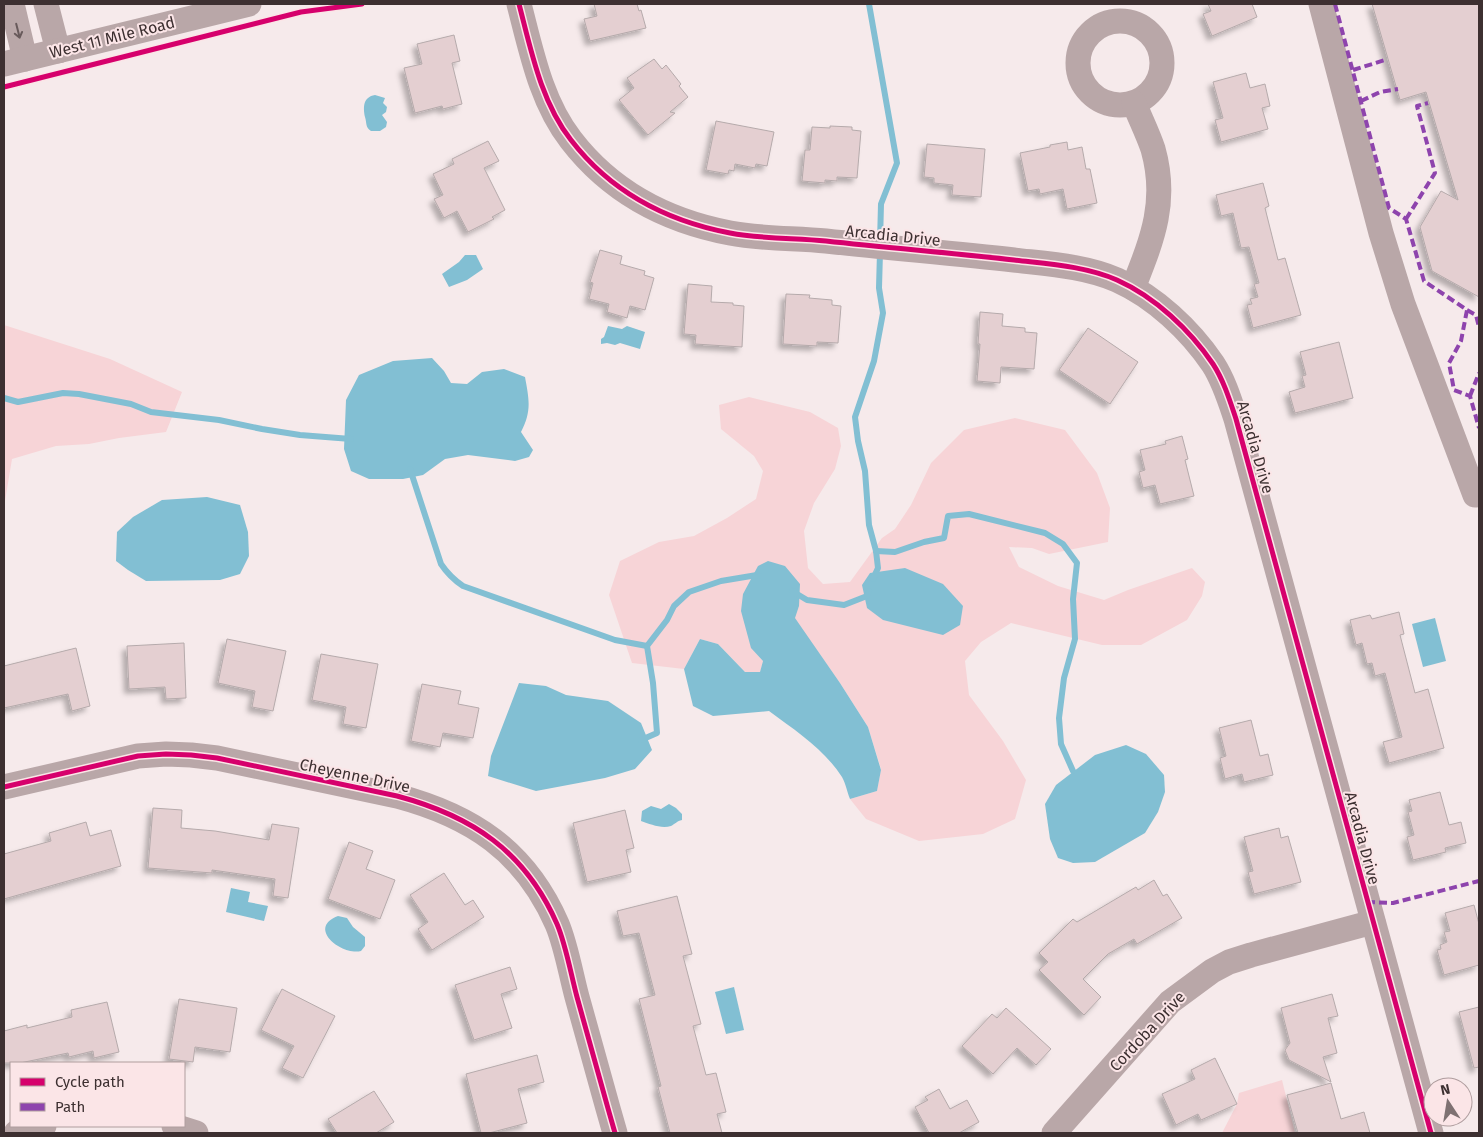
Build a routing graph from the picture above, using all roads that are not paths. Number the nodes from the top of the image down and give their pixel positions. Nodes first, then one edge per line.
1 (12, 4) edge
2 (46, 4) edge
3 (249, 4) edge
4 (519, 4) edge
5 (1321, 4) edge
6 (58, 50) junction
7 (14, 61) edge
8 (1134, 102) dead end
9 (1133, 288) junction
10 (1475, 495) dead end
11 (4, 787) edge
12 (1373, 922) junction
13 (40, 1127) edge
14 (177, 1127) edge
15 (16, 1133) edge
16 (196, 1133) edge
17 (615, 1133) edge
18 (1054, 1133) edge
19 (1431, 1133) edge

1 -> 7 street
2 - 6 street
3 - 6 street, West 11 Mile Road
4 - 9 street, Arcadia Drive
5 - 10 street
6 - 7 street, West 11 Mile Road
8 - 9 street
9 - 12 street, Arcadia Drive
11 - 17 street, Cheyenne Drive
12 - 18 street, Cordoba Drive
12 - 19 street, Arcadia Drive
13 - 15 street
14 - 16 street

